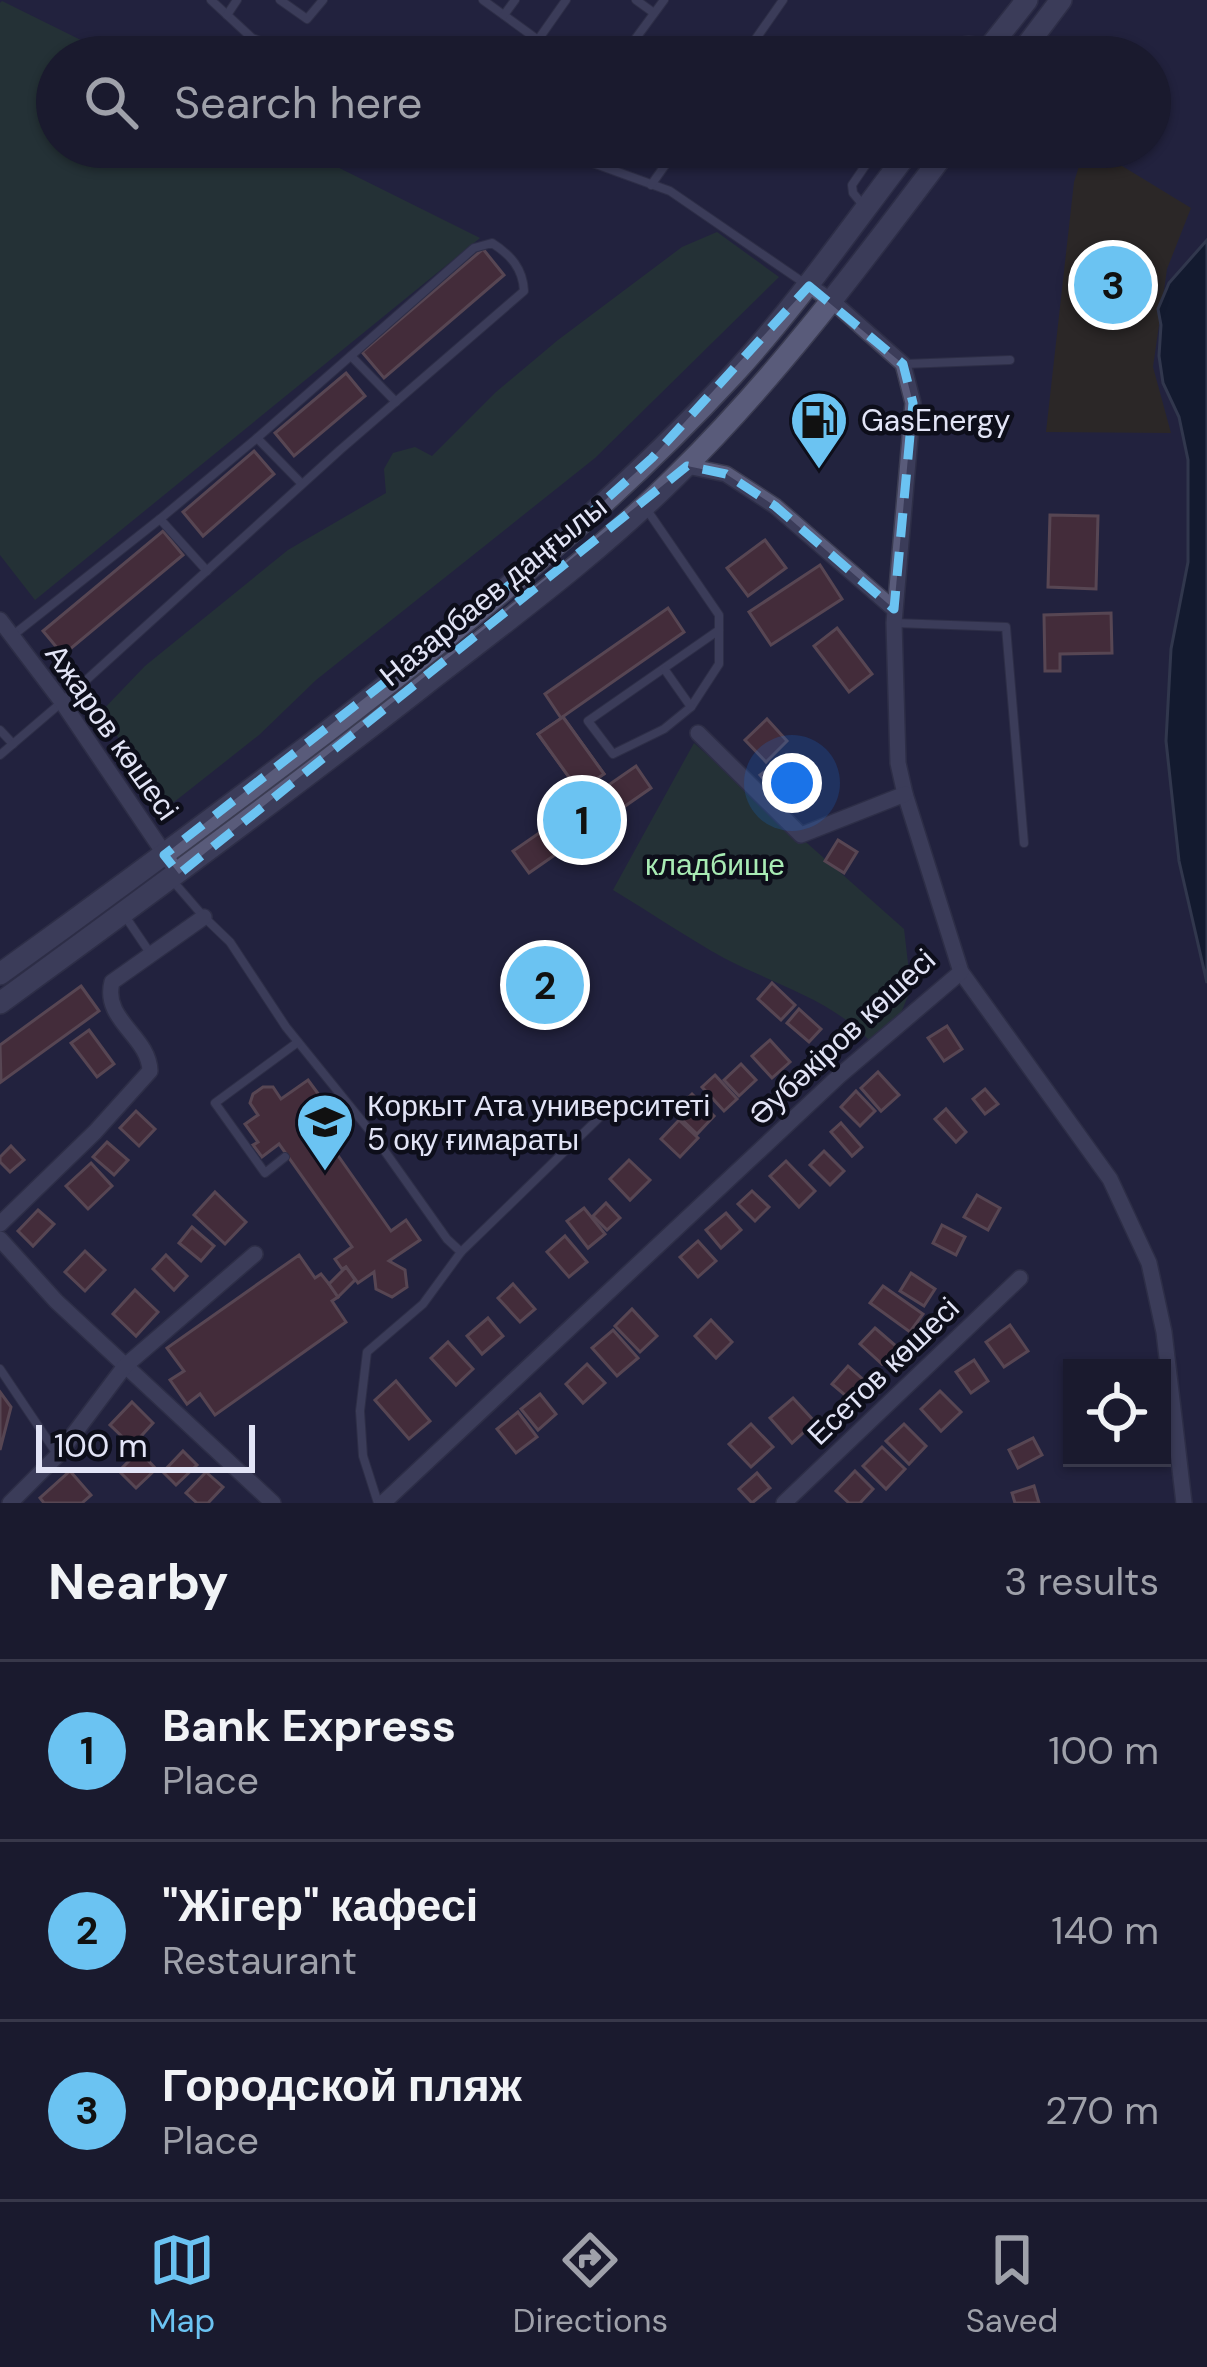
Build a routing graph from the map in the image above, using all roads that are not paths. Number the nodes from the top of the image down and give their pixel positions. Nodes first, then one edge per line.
1 (211, 0) edge
2 (237, 0) edge
3 (280, 0) edge
4 (323, 0) edge
5 (483, 0) edge
6 (514, 0) edge
7 (566, 0) edge
8 (636, 0) edge
9 (664, 0) edge
10 (783, 0) edge
11 (1027, 0) edge
12 (1061, 0) edge
13 (655, 13) junction
14 (227, 15) junction
15 (504, 15) junction
16 (250, 36) edge
17 (533, 36) edge
18 (541, 36) edge
19 (638, 36) edge
20 (758, 36) edge
21 (999, 36) edge
22 (1034, 36) edge
23 (607, 168) edge
24 (663, 168) edge
25 (864, 168) edge
26 (896, 168) edge
27 (933, 168) edge
28 (651, 184) junction
29 (865, 208) junction
30 (809, 286) junction
31 (832, 301) junction
32 (351, 356) junction
33 (1010, 360) dead end
34 (903, 364) junction
35 (396, 402) junction
36 (257, 438) junction
37 (687, 466) junction
38 (302, 484) junction
39 (645, 506) junction
40 (160, 519) junction
41 (207, 571) junction
42 (894, 616) junction
43 (0, 620) edge
44 (718, 630) junction
45 (12, 636) junction
46 (665, 670) junction
47 (62, 703) junction
48 (691, 706) junction
49 (0, 730) edge
50 (698, 733) dead end
51 (13, 744) junction
52 (0, 755) edge
53 (904, 794) junction
54 (1024, 843) dead end
55 (164, 855) junction
56 (175, 877) junction
57 (124, 913) junction
58 (204, 917) junction
59 (151, 955) junction
60 (961, 972) junction
61 (0, 974) edge
62 (0, 1003) edge
63 (298, 1042) junction
64 (604, 1113) dead end
65 (285, 1157) dead end
66 (0, 1224) edge
67 (0, 1238) edge
68 (461, 1252) junction
69 (255, 1254) dead end
70 (1019, 1278) dead end
71 (125, 1366) junction
72 (0, 1369) edge
73 (58, 1455) junction
74 (10, 1503) edge
75 (273, 1503) edge
76 (381, 1503) edge
77 (784, 1503) edge
78 (1184, 1503) edge

1 - 14 lane
2 - 14 lane
3 - 4 lane
5 - 15 lane
6 - 15 lane
7 - 18 lane
8 - 13 lane
9 - 13 lane
10 - 20 lane
11 - 21 main road
12 - 22 main road
13 - 19 lane
14 - 16 lane
15 - 17 lane
23 - 28 lane
24 - 28 lane
25 - 29 lane
26 - 29 main road, Назарбаев даңғылы
27 - 31 main road, Назарбаев даңғылы
28 - 30 lane
29 - 30 main road, Назарбаев даңғылы
30 - 31 street
30 - 55 main road, Назарбаев даңғылы
31 - 34 street
31 - 37 main road, Назарбаев даңғылы
32 - 35 lane
32 - 35 lane
32 - 36 lane
33 - 34 lane
34 - 42 street, Әубәкіров көшесі
35 - 38 lane
36 - 38 lane
36 - 40 lane
37 - 39 main road, Назарбаев даңғылы
37 - 42 street
38 - 41 lane
39 - 44 lane
39 - 56 main road, Назарбаев даңғылы
40 - 41 lane
40 - 45 lane
41 - 47 lane
42 - 53 street, Әубәкіров көшесі
42 - 54 lane
43 - 45 street, Ажаров көшесі
44 - 46 lane
44 - 48 lane
45 - 47 street, Ажаров көшесі
46 - 48 lane
46 - 48 lane
47 - 51 lane
47 - 55 street, Ажаров көшесі
49 - 51 lane
50 - 53 street
51 - 52 lane
53 - 60 street, Әубәкіров көшесі
55 - 56 street, Ажаров көшесі
55 - 61 main road, Назарбаев даңғылы
56 - 57 main road, Назарбаев даңғылы
56 - 58 lane
57 - 59 lane
57 - 62 main road, Назарбаев даңғылы
58 - 59 street
58 - 63 lane
59 - 66 street
60 - 76 street, Әубәкіров көшесі
60 - 78 street
63 - 65 lane
63 - 68 lane
64 - 68 lane
67 - 71 street
68 - 76 lane
69 - 71 street
70 - 77 street, Есетов көшесі
71 - 73 street
71 - 75 street
72 - 73 lane
73 - 74 street

